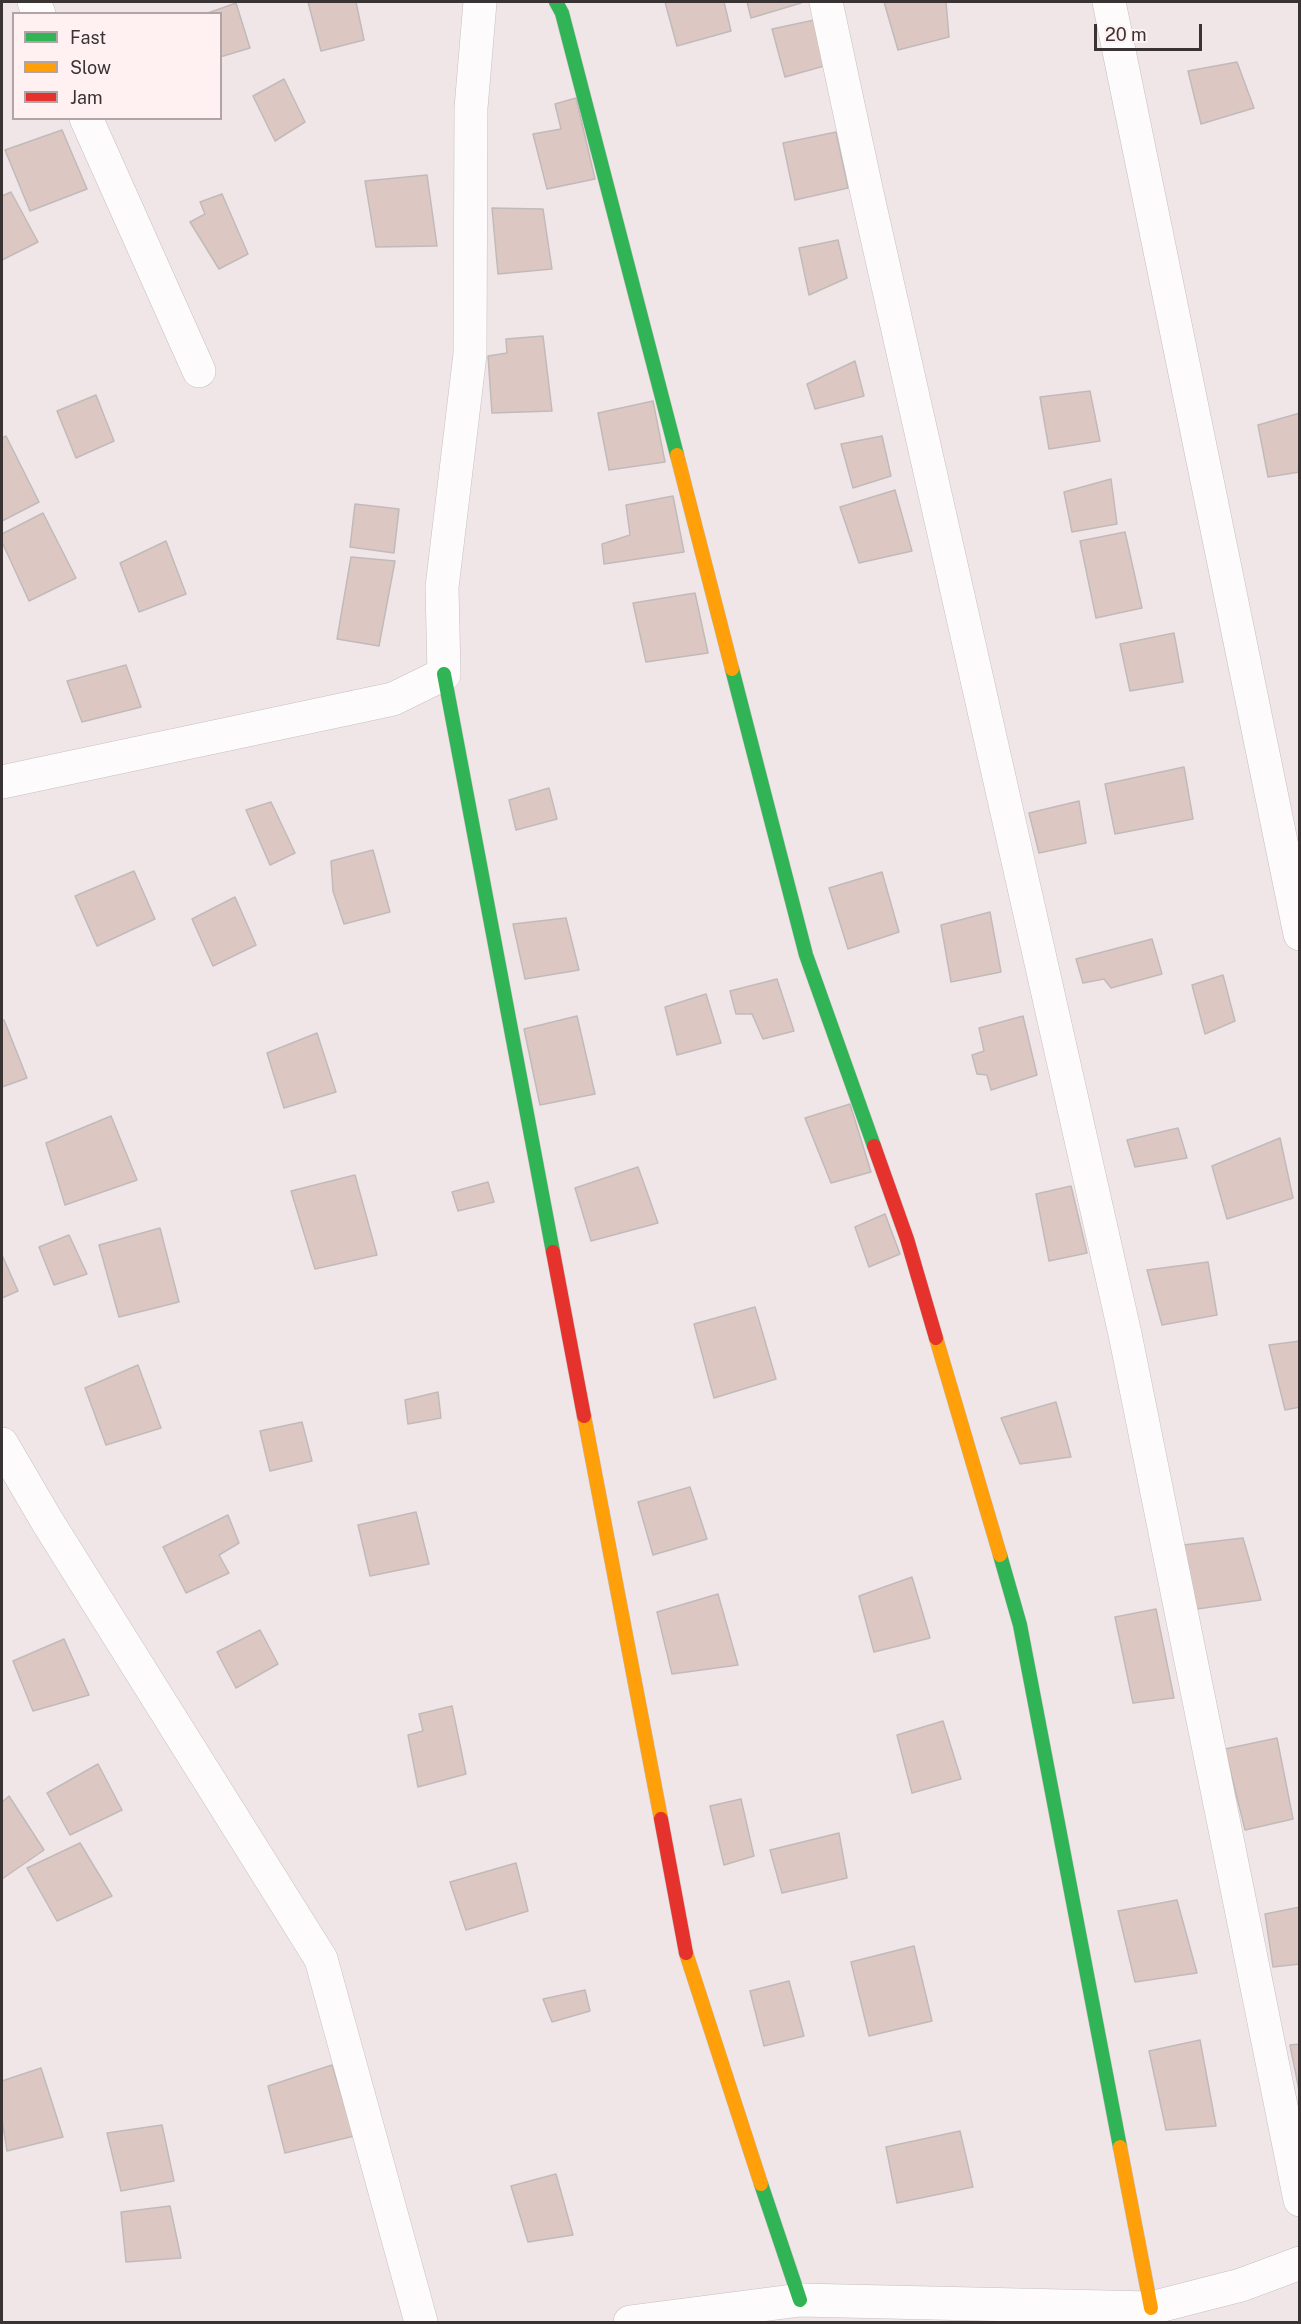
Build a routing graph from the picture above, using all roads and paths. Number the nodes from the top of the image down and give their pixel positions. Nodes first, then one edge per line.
1 (480, 2) edge
2 (556, 2) edge
3 (826, 2) edge
4 (1109, 2) edge
5 (87, 120) edge
6 (199, 371) dead end
7 (444, 674) junction
8 (2, 782) edge
9 (1299, 934) edge
10 (2, 1444) edge
11 (1299, 2199) edge
12 (1299, 2263) edge
13 (801, 2300) junction
14 (1151, 2308) junction
15 (421, 2322) edge
16 (630, 2322) edge

1 - 7 street
2 - 14 street
3 - 11 street
4 - 9 street
5 - 6 street
7 - 8 street
7 - 13 street
10 - 15 street
12 - 14 street
13 - 14 street
13 - 16 street

